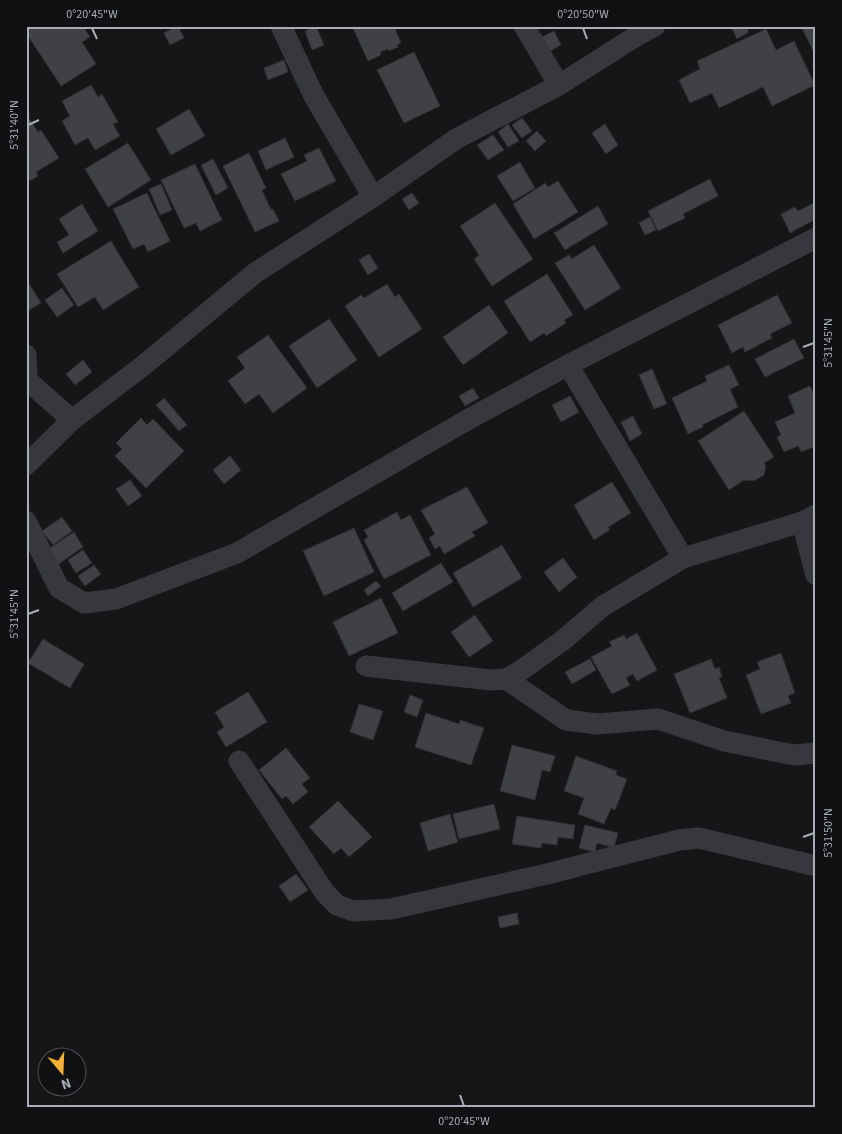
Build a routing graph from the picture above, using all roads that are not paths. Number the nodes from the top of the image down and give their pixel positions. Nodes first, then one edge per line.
1 (281, 26) edge
2 (524, 26) edge
3 (656, 26) edge
4 (559, 85) junction
5 (373, 197) junction
6 (816, 238) edge
7 (26, 355) edge
8 (568, 365) junction
9 (72, 420) junction
10 (26, 465) edge
11 (809, 518) edge
12 (26, 521) edge
13 (683, 558) junction
14 (816, 576) edge
15 (366, 666) dead end
16 (506, 678) junction
17 (816, 752) edge
18 (239, 761) dead end
19 (816, 866) edge

1 - 5 street
2 - 4 street
3 - 4 street
4 - 5 street
5 - 9 street
6 - 8 street
7 - 9 street
8 - 12 street
8 - 13 street
9 - 10 street
11 - 13 street
11 - 14 street
13 - 16 street
15 - 16 street
16 - 17 street
18 - 19 street

